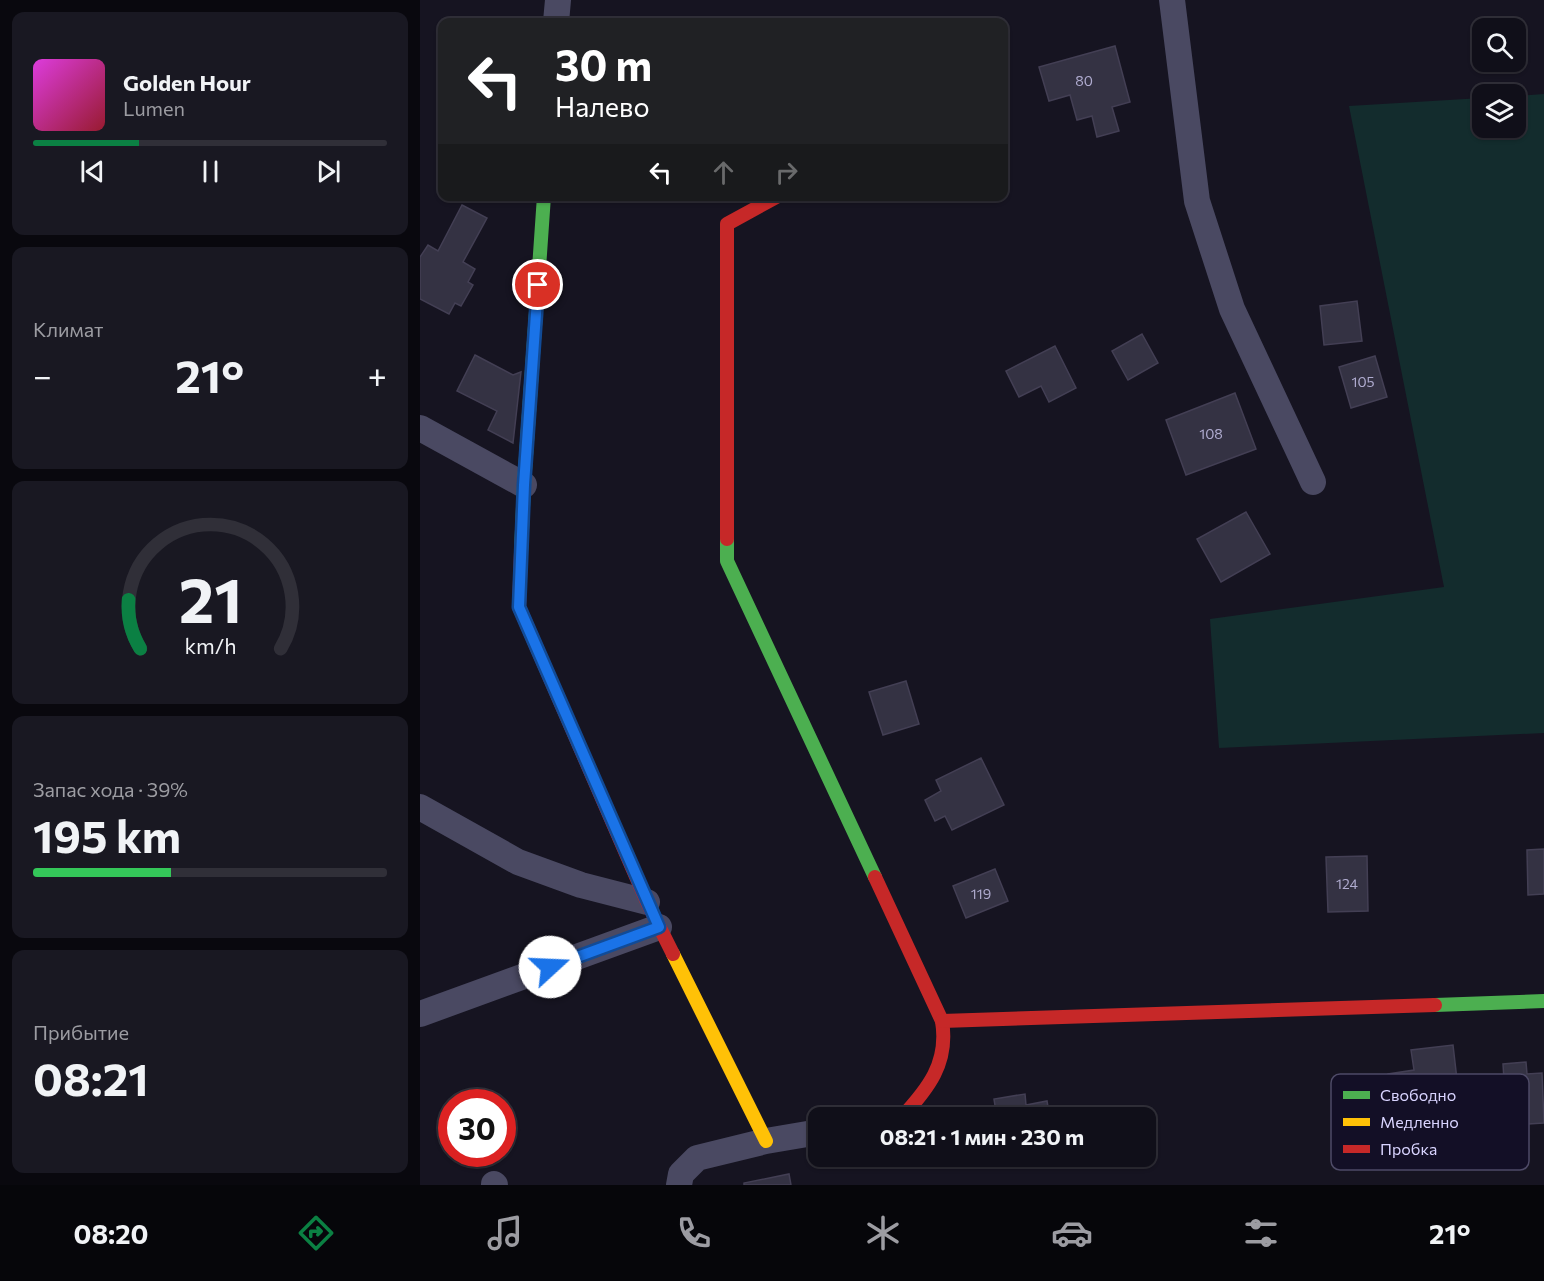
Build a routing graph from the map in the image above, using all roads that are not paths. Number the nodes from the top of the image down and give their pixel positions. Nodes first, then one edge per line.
1 (558, 0) edge
2 (1172, 0) edge
3 (556, 18) edge
4 (544, 201) edge
5 (769, 201) edge
6 (420, 428) edge
7 (1312, 482) dead end
8 (524, 485) junction
9 (420, 807) edge
10 (647, 902) junction
11 (659, 927) junction
12 (1544, 1001) edge
13 (420, 1014) edge
14 (942, 1021) junction
15 (911, 1107) edge
16 (808, 1134) edge
17 (766, 1141) junction
18 (679, 1185) edge

1 - 3 street
2 - 7 street
4 - 8 street
5 - 14 street
6 - 8 street
8 - 10 street
9 - 10 street
10 - 11 street
11 - 13 street
11 - 17 street
12 - 14 street
14 - 15 street
16 - 17 street
17 - 18 street

